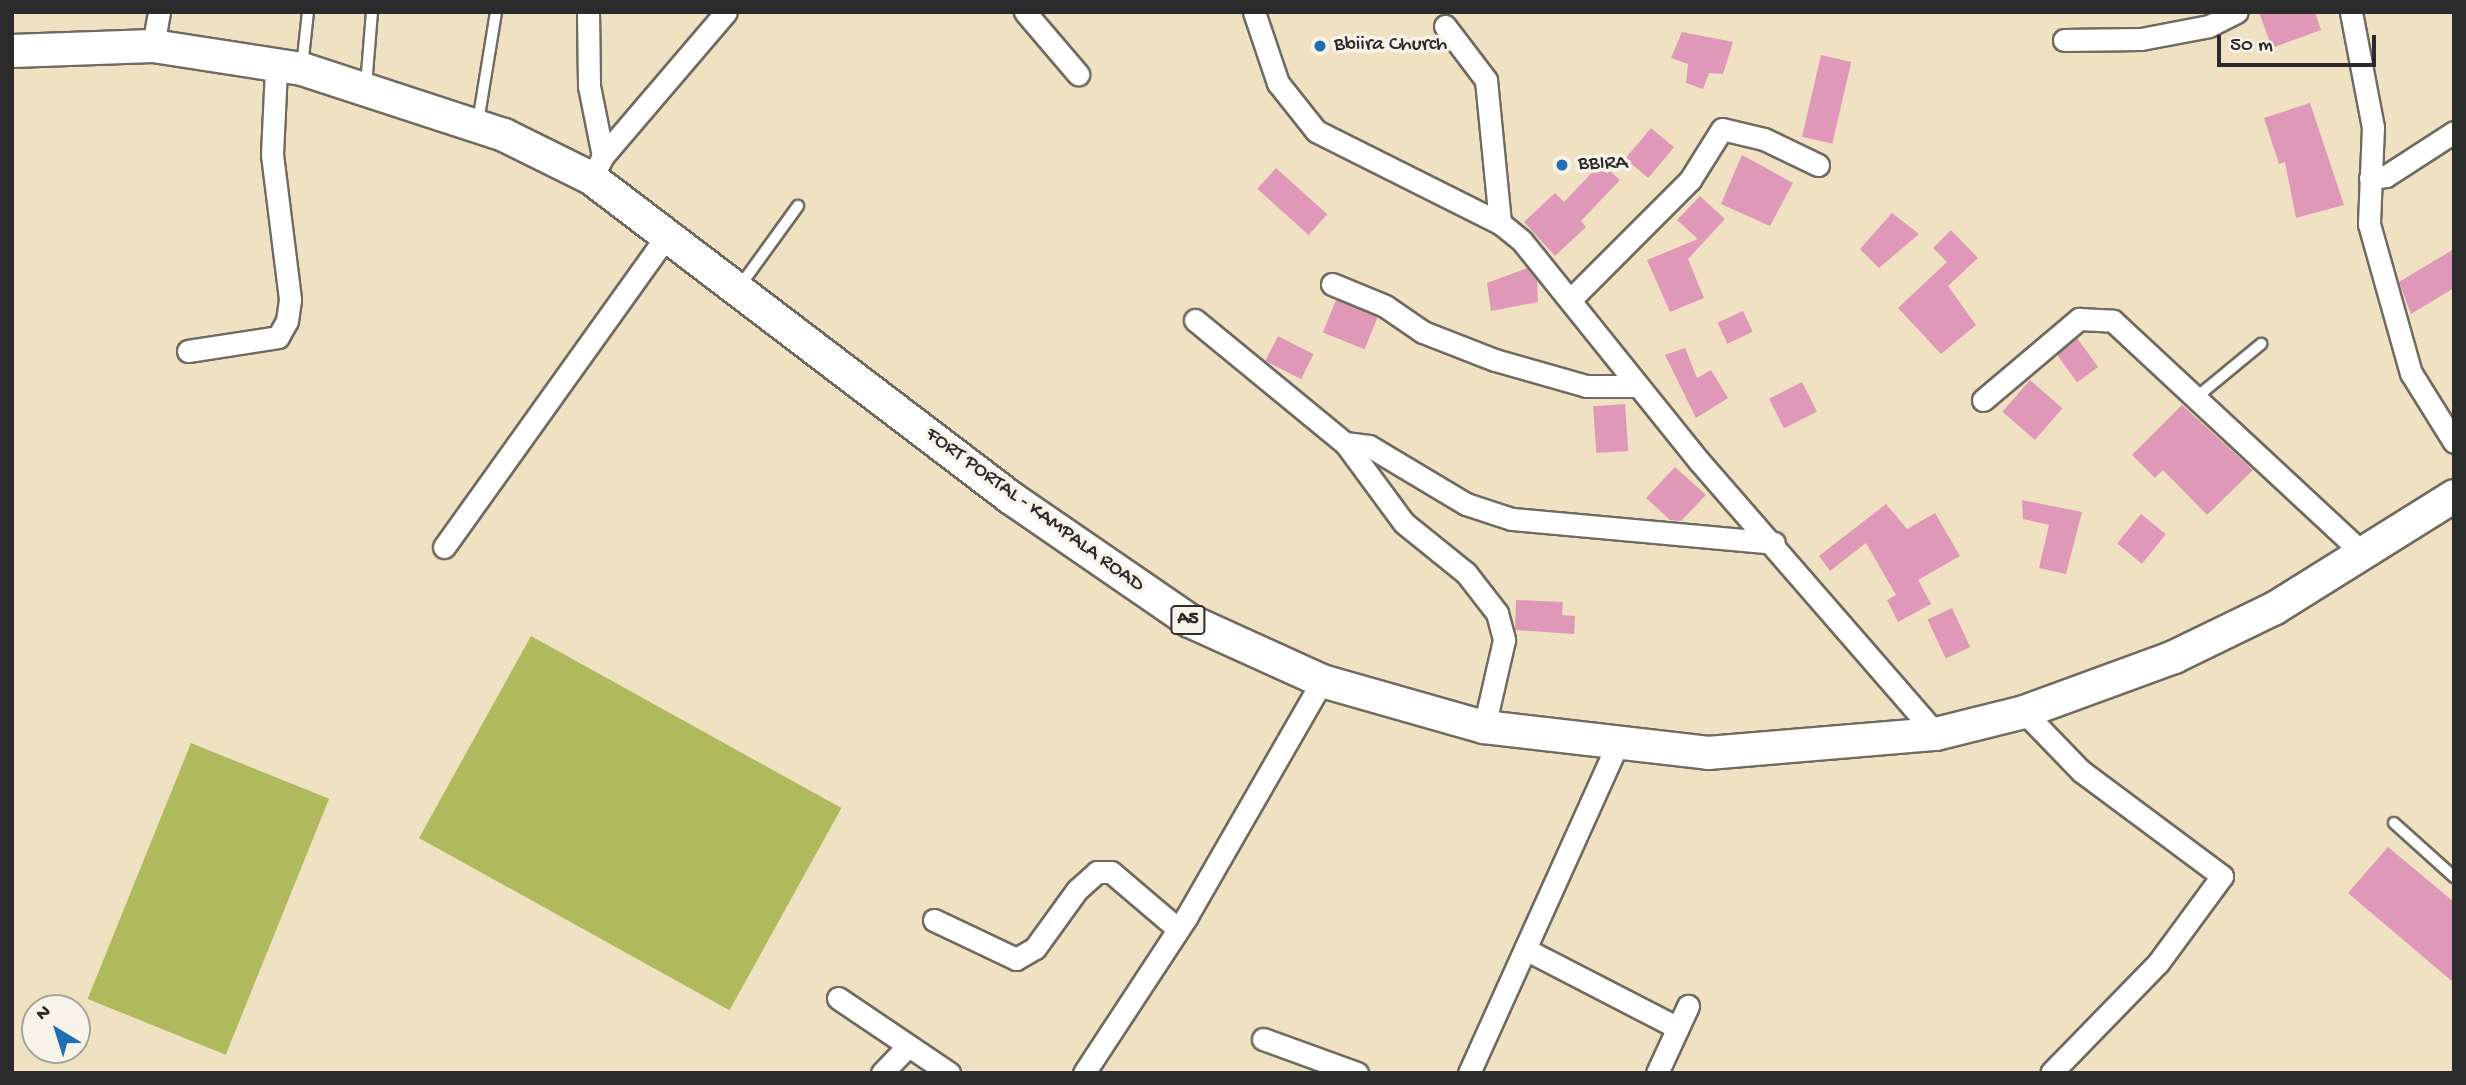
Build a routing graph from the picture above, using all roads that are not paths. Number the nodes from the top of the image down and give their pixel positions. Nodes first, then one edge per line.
1 (159, 12) edge
2 (308, 12) edge
3 (372, 12) edge
4 (496, 12) edge
5 (588, 12) edge
6 (726, 12) edge
7 (1024, 12) edge
8 (1254, 12) edge
9 (2237, 12) edge
10 (2351, 12) edge
11 (1445, 26) dead end
12 (2064, 40) dead end
13 (153, 47) junction
14 (12, 51) edge
15 (289, 69) junction
16 (1079, 74) dead end
17 (366, 88) junction
18 (478, 125) junction
19 (2454, 132) edge
20 (1818, 164) dead end
21 (597, 167) junction
22 (2371, 178) junction
23 (798, 206) dead end
24 (1500, 223) junction
25 (667, 235) junction
26 (1332, 284) dead end
27 (738, 288) junction
28 (1572, 298) junction
29 (1195, 320) dead end
30 (2261, 344) dead end
31 (188, 351) dead end
32 (1638, 386) junction
33 (2197, 396) junction
34 (1983, 400) dead end
35 (2454, 442) edge
36 (1345, 443) junction
37 (2452, 500) edge
38 (1774, 543) junction
39 (444, 547) dead end
40 (2364, 554) junction
41 (1322, 681) junction
42 (2024, 712) junction
43 (1484, 727) junction
44 (1936, 734) junction
45 (1617, 746) junction
46 (2394, 823) dead end
47 (2454, 877) edge
48 (934, 920) dead end
49 (1178, 929) junction
50 (1525, 949) junction
51 (838, 998) dead end
52 (1688, 1006) dead end
53 (1678, 1028) junction
54 (1263, 1039) dead end
55 (906, 1048) junction
56 (882, 1073) edge
57 (949, 1073) edge
58 (1084, 1073) edge
59 (1357, 1073) edge
60 (1469, 1073) edge
61 (1657, 1073) edge
62 (2051, 1073) edge

1 - 13 street
2 - 15 lane
3 - 17 lane
4 - 18 lane
5 - 21 street
6 - 21 street
7 - 16 street
8 - 24 street
9 - 12 street
10 - 22 street
11 - 24 street
13 - 14 main road, FORT PORTAL - KAMPALA ROAD / A5
13 - 15 main road, FORT PORTAL - KAMPALA ROAD / A5
15 - 17 main road, FORT PORTAL - KAMPALA ROAD / A5
15 - 31 street
17 - 18 main road, FORT PORTAL - KAMPALA ROAD / A5
18 - 21 main road, FORT PORTAL - KAMPALA ROAD / A5
19 - 22 street
20 - 28 street
21 - 25 main road, FORT PORTAL - KAMPALA ROAD / A5
22 - 35 street
23 - 27 lane
24 - 28 street
25 - 27 main road, FORT PORTAL - KAMPALA ROAD / A5
25 - 39 street
26 - 32 street
27 - 41 main road, FORT PORTAL - KAMPALA ROAD / A5
28 - 32 street
29 - 36 street
30 - 33 lane
32 - 38 street
33 - 34 street
33 - 40 street
36 - 38 street
36 - 43 street
37 - 40 main road, FORT PORTAL - KAMPALA ROAD / A5
38 - 44 street
40 - 42 main road, FORT PORTAL - KAMPALA ROAD / A5
41 - 43 main road, FORT PORTAL - KAMPALA ROAD / A5
41 - 49 street
42 - 44 main road, FORT PORTAL - KAMPALA ROAD / A5
42 - 62 street
43 - 45 main road, FORT PORTAL - KAMPALA ROAD / A5
44 - 45 main road, FORT PORTAL - KAMPALA ROAD / A5
45 - 50 street
46 - 47 lane
48 - 49 street
49 - 58 street
50 - 53 street
50 - 60 street
51 - 55 street
52 - 53 street
53 - 61 street
54 - 59 street
55 - 56 street
55 - 57 street

